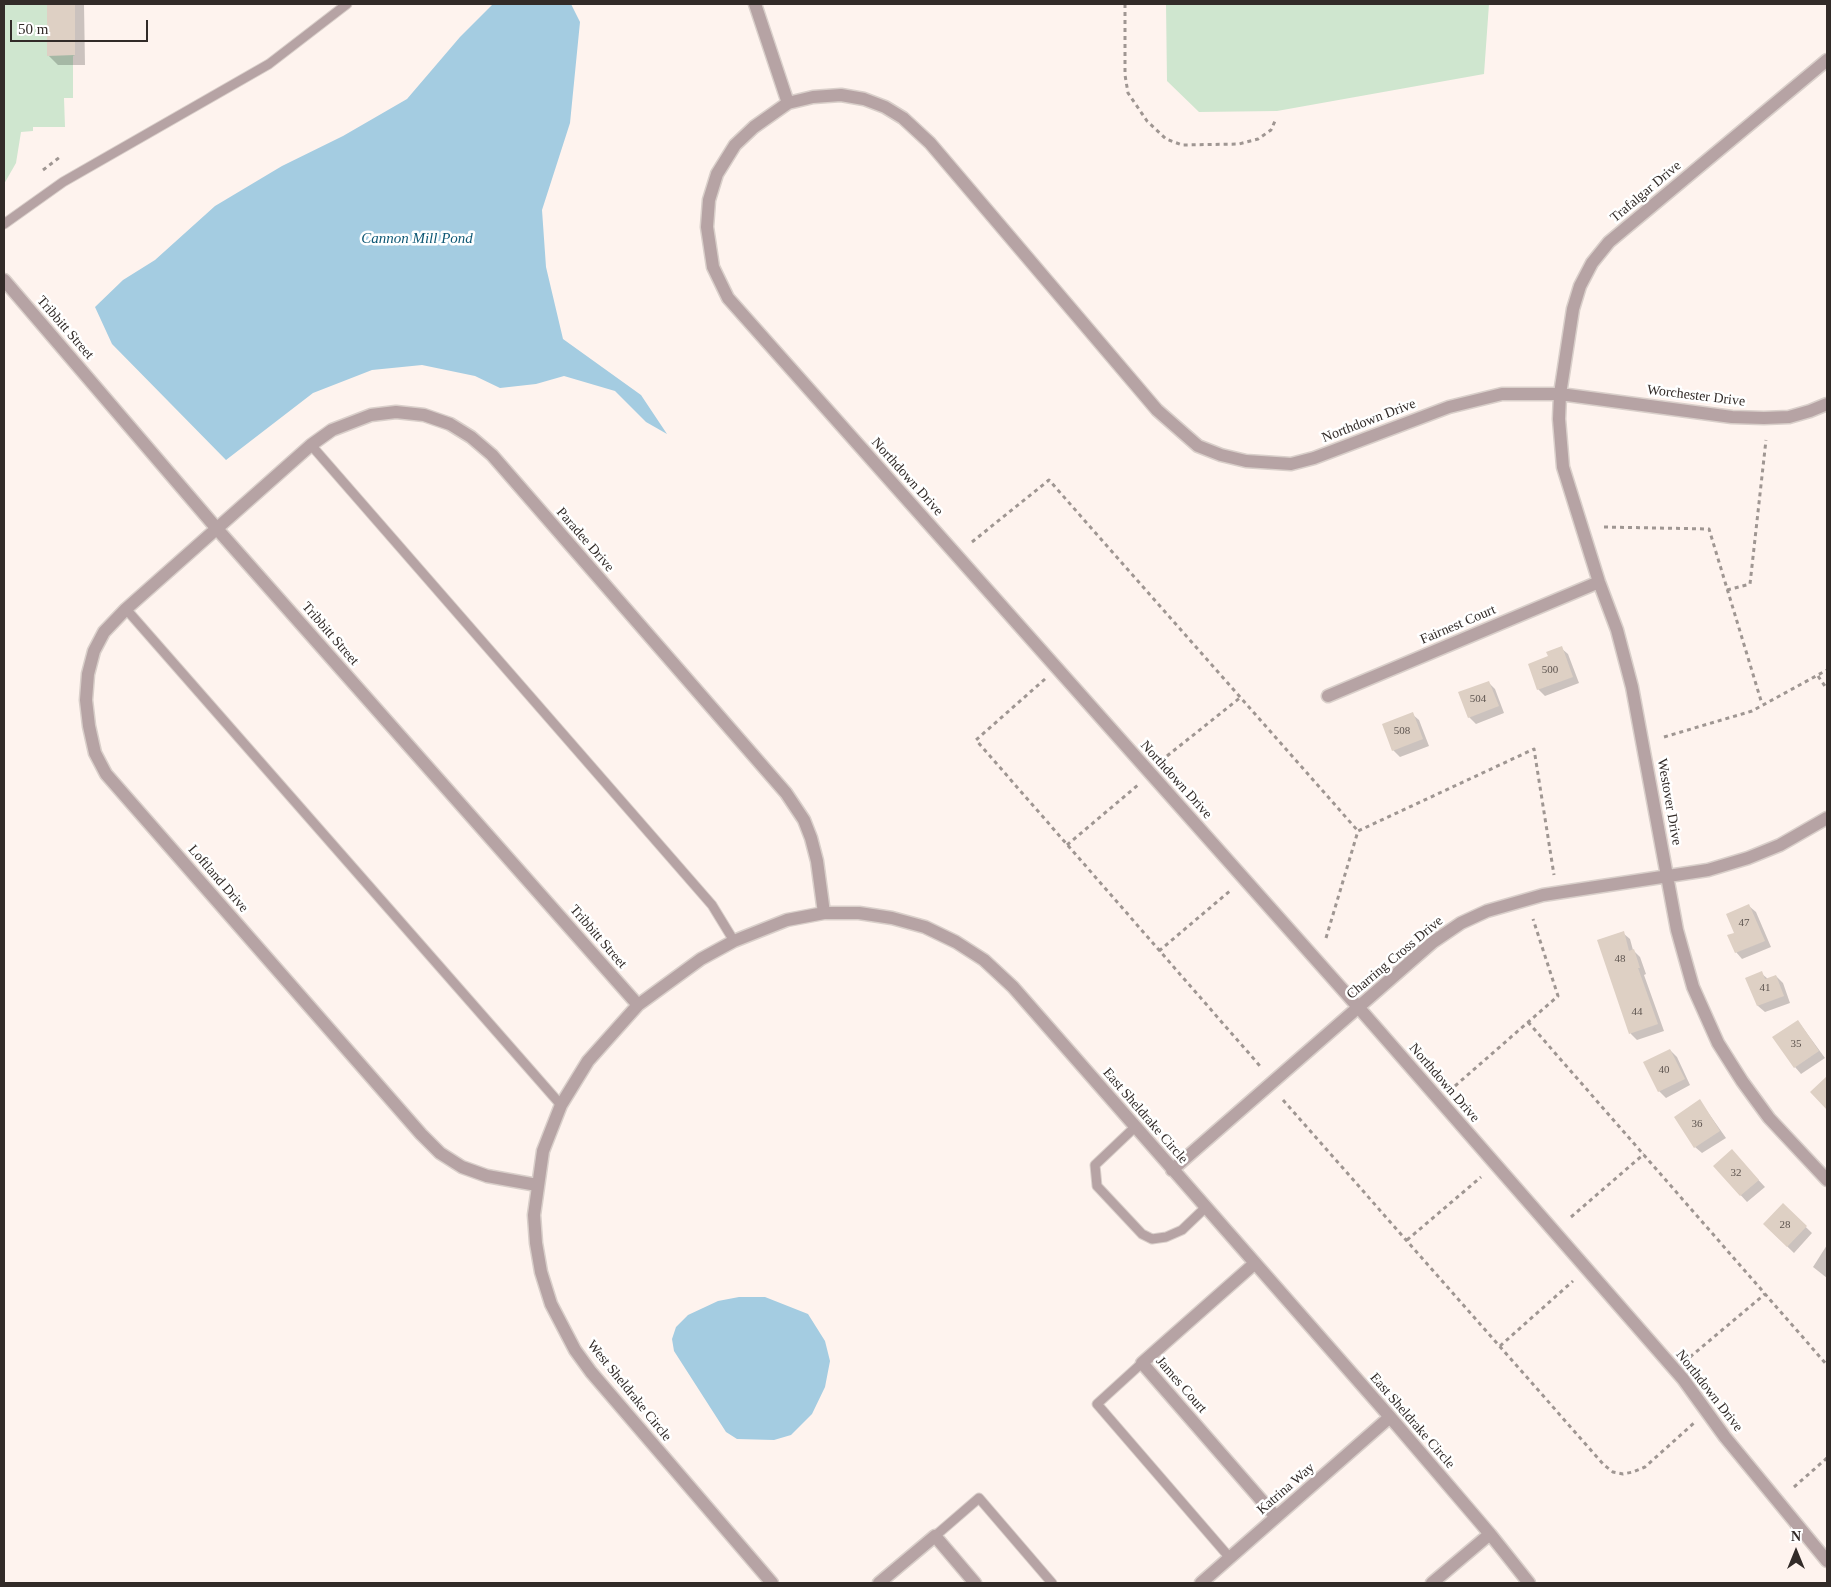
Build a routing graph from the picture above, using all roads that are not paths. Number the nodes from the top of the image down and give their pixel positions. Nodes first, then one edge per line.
1 (348, 4) edge
2 (755, 4) edge
3 (1827, 60) edge
4 (788, 103) junction
5 (4, 224) edge
6 (4, 280) edge
7 (1560, 394) junction
8 (1827, 404) edge
9 (311, 445) junction
10 (218, 530) junction
11 (1599, 582) junction
12 (126, 608) junction
13 (1328, 696) dead end
14 (1827, 818) edge
15 (1667, 877) junction
16 (824, 913) junction
17 (734, 941) junction
18 (638, 1005) junction
19 (1359, 1008) junction
20 (561, 1105) junction
21 (1134, 1128) junction
22 (1172, 1170) junction
23 (1827, 1180) edge
24 (537, 1185) junction
25 (1205, 1208) junction
26 (1254, 1264) junction
27 (1142, 1363) junction
28 (1390, 1417) junction
29 (1276, 1517) junction
30 (1490, 1534) junction
31 (935, 1536) junction
32 (1230, 1558) junction
33 (1827, 1561) edge
34 (772, 1583) edge
35 (879, 1583) edge
36 (975, 1583) edge
37 (1052, 1583) edge
38 (1201, 1583) edge
39 (1432, 1583) edge
40 (1529, 1583) edge

1 - 5 lane
2 - 4 street
3 - 7 street, Trafalgar Drive
4 - 7 street, Northdown Drive
4 - 19 street, Northdown Drive
6 - 10 street, Tribbitt Street
7 - 8 street, Worchester Drive
7 - 11 street, Westover Drive
9 - 10 street, Paradee Drive
9 - 16 street, Paradee Drive
9 - 17 lane
10 - 12 street, Loftland Drive
10 - 18 street, Tribbitt Street
11 - 13 street, Fairnest Court
11 - 15 street, Westover Drive
12 - 20 lane
12 - 24 street, Loftland Drive
14 - 15 street, Charring Cross Drive
15 - 19 street, Charring Cross Drive
15 - 23 street, Westover Drive
16 - 17 street, East Sheldrake Circle
16 - 21 street, East Sheldrake Circle
17 - 18 street, East Sheldrake Circle
18 - 20 street, West Sheldrake Circle
19 - 22 street, Charring Cross Drive
19 - 33 street, Northdown Drive
20 - 24 street, West Sheldrake Circle
21 - 22 street, East Sheldrake Circle
21 - 25 lane
22 - 25 street, East Sheldrake Circle
24 - 34 street, West Sheldrake Circle
25 - 26 street, East Sheldrake Circle
26 - 27 street, James Court
26 - 28 street, East Sheldrake Circle
27 - 29 street, James Court
27 - 32 lane
28 - 29 street, Katrina Way
28 - 30 street, East Sheldrake Circle
29 - 32 street, Katrina Way
30 - 39 street
30 - 40 street, East Sheldrake Circle
31 - 35 street
31 - 36 street
31 - 37 lane
32 - 38 street, Katrina Way

